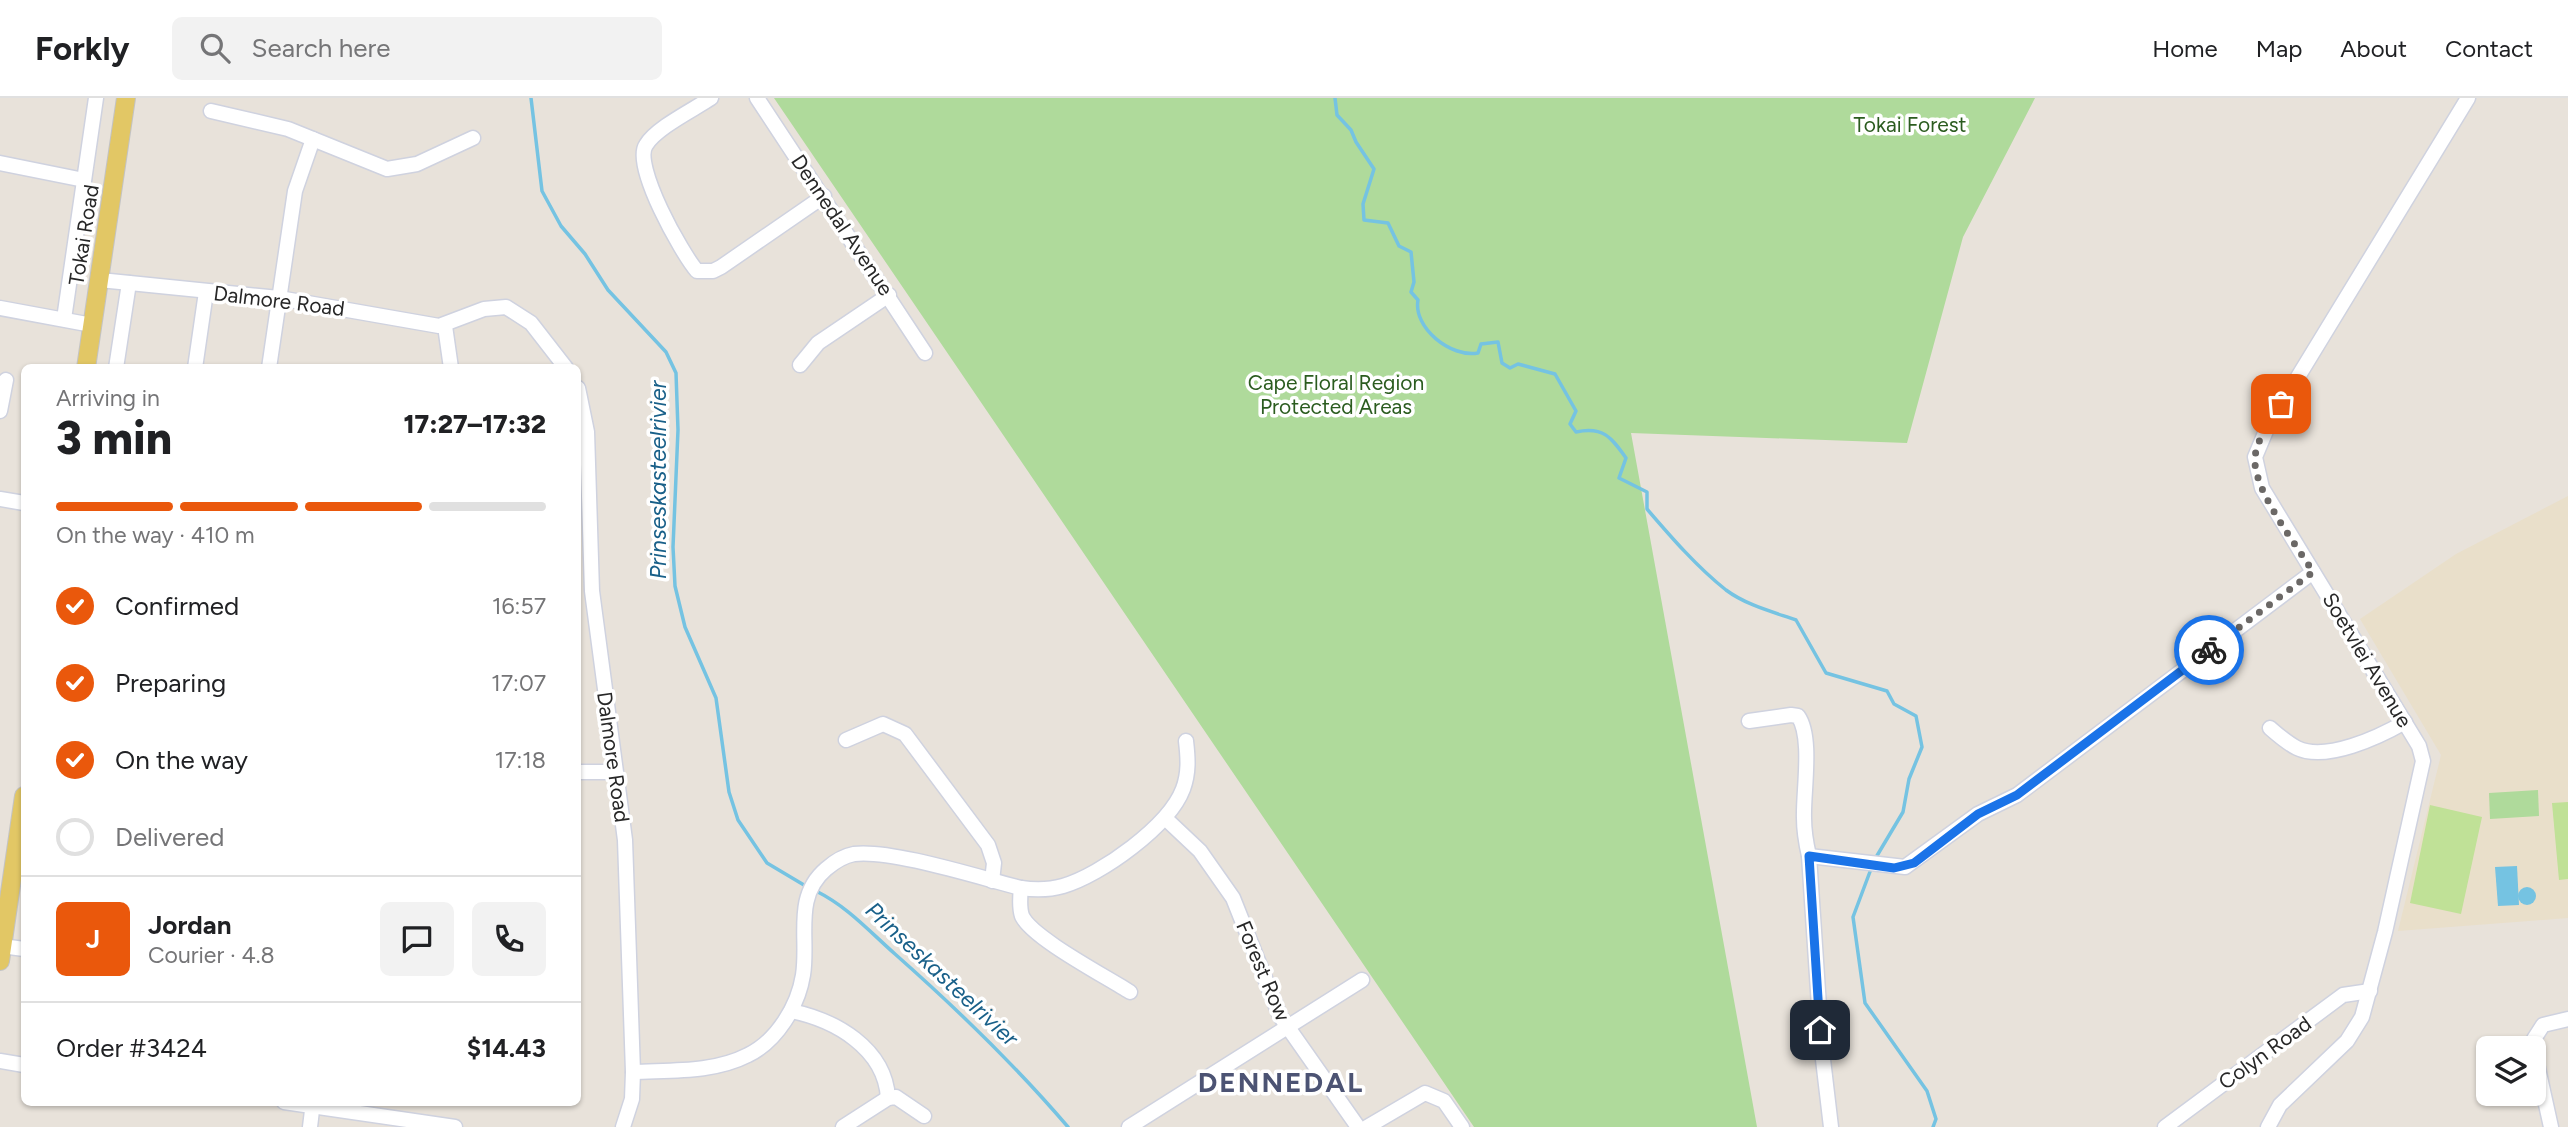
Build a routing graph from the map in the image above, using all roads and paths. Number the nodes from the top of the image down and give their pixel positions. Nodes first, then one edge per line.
1 (96, 98) edge
2 (711, 98) edge
3 (757, 98) edge
4 (2468, 98) edge
5 (127, 102) edge
6 (211, 111) dead end
7 (473, 138) dead end
8 (313, 139) junction
9 (0, 163) edge
10 (84, 180) junction
11 (824, 197) junction
12 (100, 280) junction
13 (129, 283) junction
14 (206, 292) junction
15 (889, 295) junction
16 (279, 298) junction
17 (0, 308) edge
18 (64, 319) junction
19 (92, 325) junction
20 (445, 326) junction
21 (925, 353) dead end
22 (87, 364) edge
23 (117, 364) edge
24 (196, 364) edge
25 (270, 364) edge
26 (450, 364) edge
27 (563, 364) edge
28 (800, 365) dead end
29 (6, 380) dead end
30 (581, 403) edge
31 (0, 411) edge
32 (0, 499) edge
33 (21, 502) edge
34 (2313, 572) junction
35 (1749, 721) dead end
36 (2404, 722) junction
37 (2270, 728) dead end
38 (846, 740) dead end
39 (1185, 741) dead end
40 (581, 772) edge
41 (614, 772) junction
42 (1166, 818) junction
43 (21, 841) edge
44 (1809, 856) junction
45 (992, 881) junction
46 (1021, 888) junction
47 (21, 950) edge
48 (1, 953) edge
49 (1362, 980) dead end
50 (2370, 991) junction
51 (1130, 992) dead end
52 (791, 1012) junction
53 (2568, 1020) edge
54 (1286, 1027) junction
55 (2536, 1036) edge
56 (0, 1062) edge
57 (21, 1065) edge
58 (633, 1072) junction
59 (888, 1098) junction
60 (2546, 1101) edge
61 (313, 1106) edge
62 (320, 1106) edge
63 (924, 1116) dead end
64 (310, 1127) edge
65 (456, 1127) edge
66 (623, 1127) edge
67 (843, 1127) edge
68 (1129, 1127) edge
69 (1358, 1127) edge
70 (1367, 1127) edge
71 (1462, 1127) edge
72 (1831, 1127) edge
73 (2165, 1127) edge
74 (2268, 1127) edge
75 (2552, 1127) edge

1 - 10 street
2 - 11 street
3 - 11 street, Dennedal Avenue
4 - 34 street, Soetvlei Avenue
5 - 12 main road, Tokai Road
6 - 8 street
7 - 8 street
8 - 16 street
9 - 10 street
10 - 18 street
11 - 15 street, Dennedal Avenue
12 - 13 street, Dalmore Road
12 - 19 main road, Tokai Road
13 - 14 street, Dalmore Road
13 - 23 street
14 - 16 street, Dalmore Road
14 - 24 street
15 - 21 street, Dennedal Avenue
15 - 28 street
16 - 20 street, Dalmore Road
16 - 25 street
17 - 18 street
18 - 19 street
19 - 22 main road, Tokai Road
20 - 26 street
20 - 27 street
29 - 31 street
30 - 41 street, Dalmore Road
32 - 33 street
34 - 36 street, Soetvlei Avenue
34 - 44 street
35 - 44 street
36 - 37 street
36 - 50 street, Soetvlei Avenue
38 - 45 street
39 - 42 street
40 - 41 street
41 - 58 street, Dalmore Road
42 - 46 street
42 - 54 street, Forest Row
43 - 48 main road
44 - 72 street
45 - 46 street
45 - 52 street
46 - 51 street
47 - 48 street
49 - 54 street
50 - 73 street, Colyn Road
50 - 74 street, Soetvlei Avenue
52 - 58 street
52 - 59 street
53 - 55 street
54 - 68 street
54 - 69 street, Forest Row
56 - 57 street
58 - 66 street, Dalmore Road
59 - 63 street
59 - 67 street
60 - 75 street
61 - 64 street
62 - 65 street
70 - 71 street

